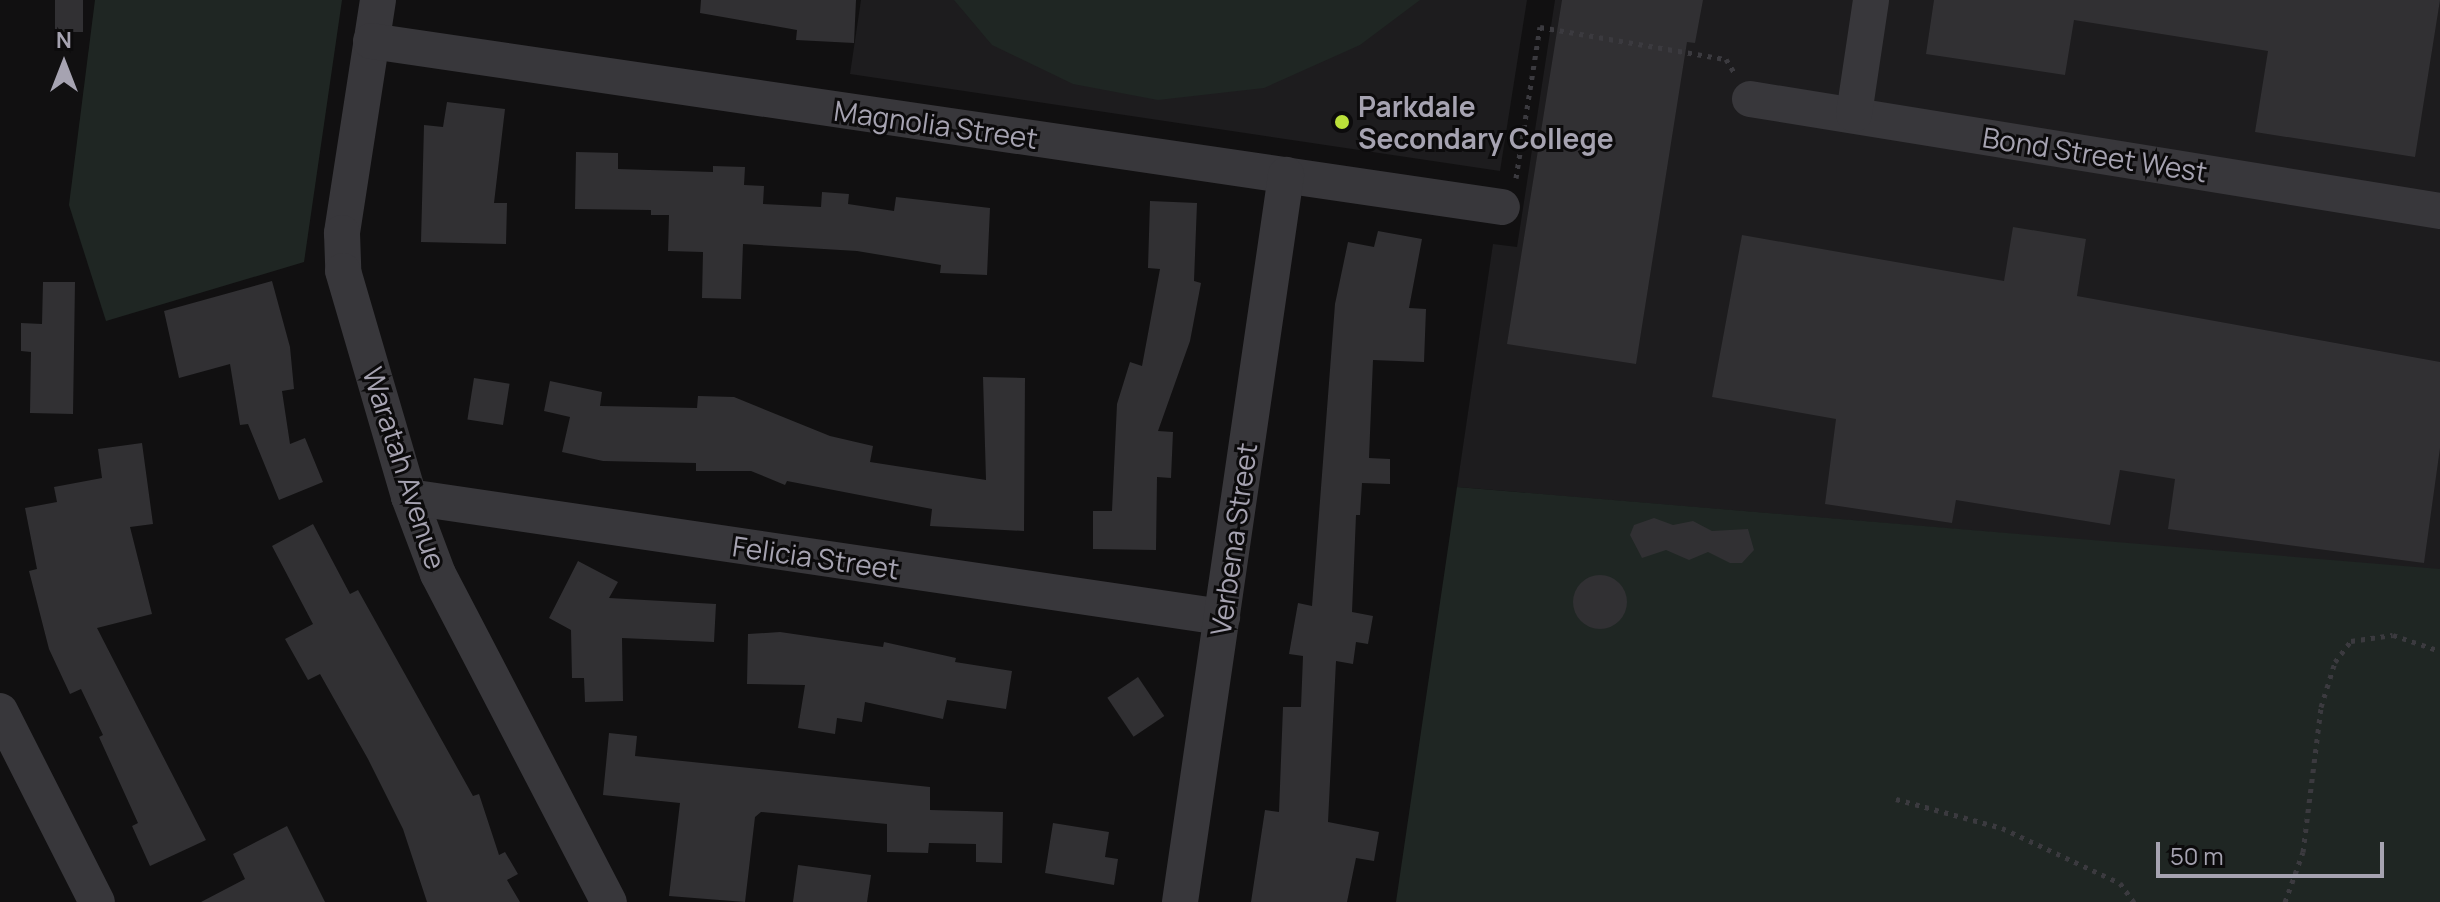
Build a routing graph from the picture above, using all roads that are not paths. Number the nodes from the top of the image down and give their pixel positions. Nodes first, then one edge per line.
1 (378, 0) edge
2 (1871, 0) edge
3 (371, 41) junction
4 (1750, 99) road end
5 (1854, 114) junction
6 (1286, 175) junction
7 (1508, 200) road end
8 (2440, 211) edge
9 (409, 497) junction
10 (1222, 617) junction
11 (0, 711) edge
12 (97, 902) edge
13 (609, 902) edge
14 (1180, 902) edge

1 - 3 street, Waratah Avenue
2 - 5 street
3 - 6 street, Magnolia Street
3 - 9 street, Waratah Avenue
4 - 5 street, Bond Street West
5 - 8 street, Bond Street West
6 - 7 street, Magnolia Street
6 - 10 street, Verbena Street
9 - 10 street, Felicia Street
9 - 13 street, Waratah Avenue
10 - 14 street, Verbena Street
11 - 12 street

